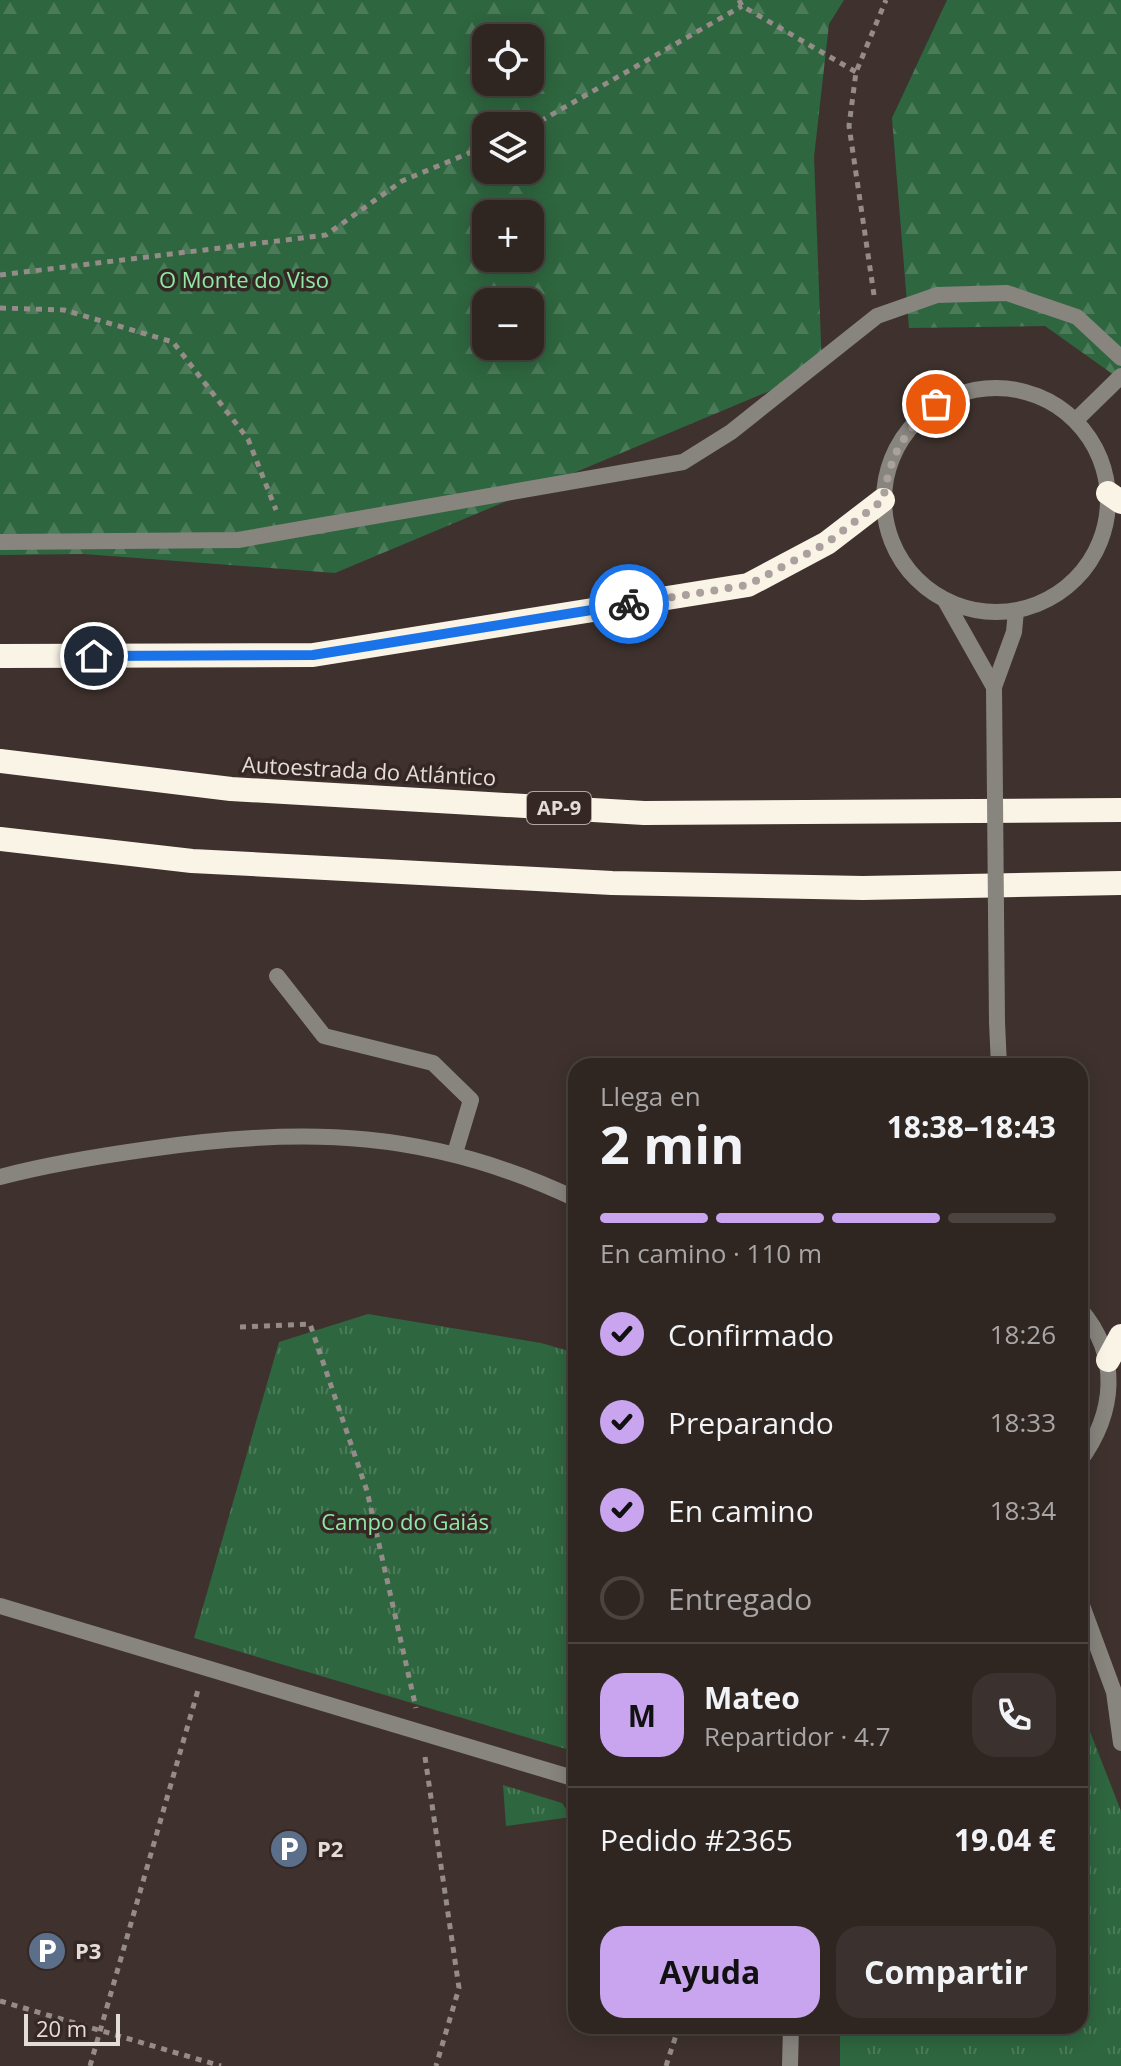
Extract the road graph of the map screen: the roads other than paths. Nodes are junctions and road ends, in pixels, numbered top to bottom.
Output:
1 (1121, 358) edge
2 (1121, 376) edge
3 (1076, 420) junction
4 (1115, 497) edge
5 (883, 500) junction
6 (0, 542) edge
7 (946, 602) junction
8 (1016, 611) junction
9 (0, 656) edge
10 (994, 687) junction
11 (0, 761) edge
12 (1121, 810) edge
13 (0, 839) edge
14 (1121, 883) edge
15 (277, 976) dead end
16 (999, 1058) edge
17 (455, 1153) junction
18 (0, 1177) edge
19 (568, 1196) edge
20 (1088, 1318) edge
21 (1121, 1336) edge
22 (1108, 1360) junction
23 (1088, 1450) edge
24 (0, 1606) edge
25 (1088, 1619) edge
26 (1118, 1692) edge
27 (1121, 1743) edge
28 (568, 1777) edge
29 (791, 2034) edge
30 (790, 2066) edge

1 - 6 street
2 - 3 street
3 - 4 street
3 - 5 street
4 - 8 street
5 - 7 street
5 - 9 highway
7 - 8 street
7 - 10 street
8 - 10 street
10 - 16 street, bridge
11 - 12 highway, Autoestrada do Atlántico / AP-9
13 - 14 highway
15 - 17 street
17 - 18 street
17 - 19 street
20 - 22 street
21 - 22 highway
22 - 23 street
24 - 28 street
25 - 26 street
26 - 27 street
29 - 30 street

